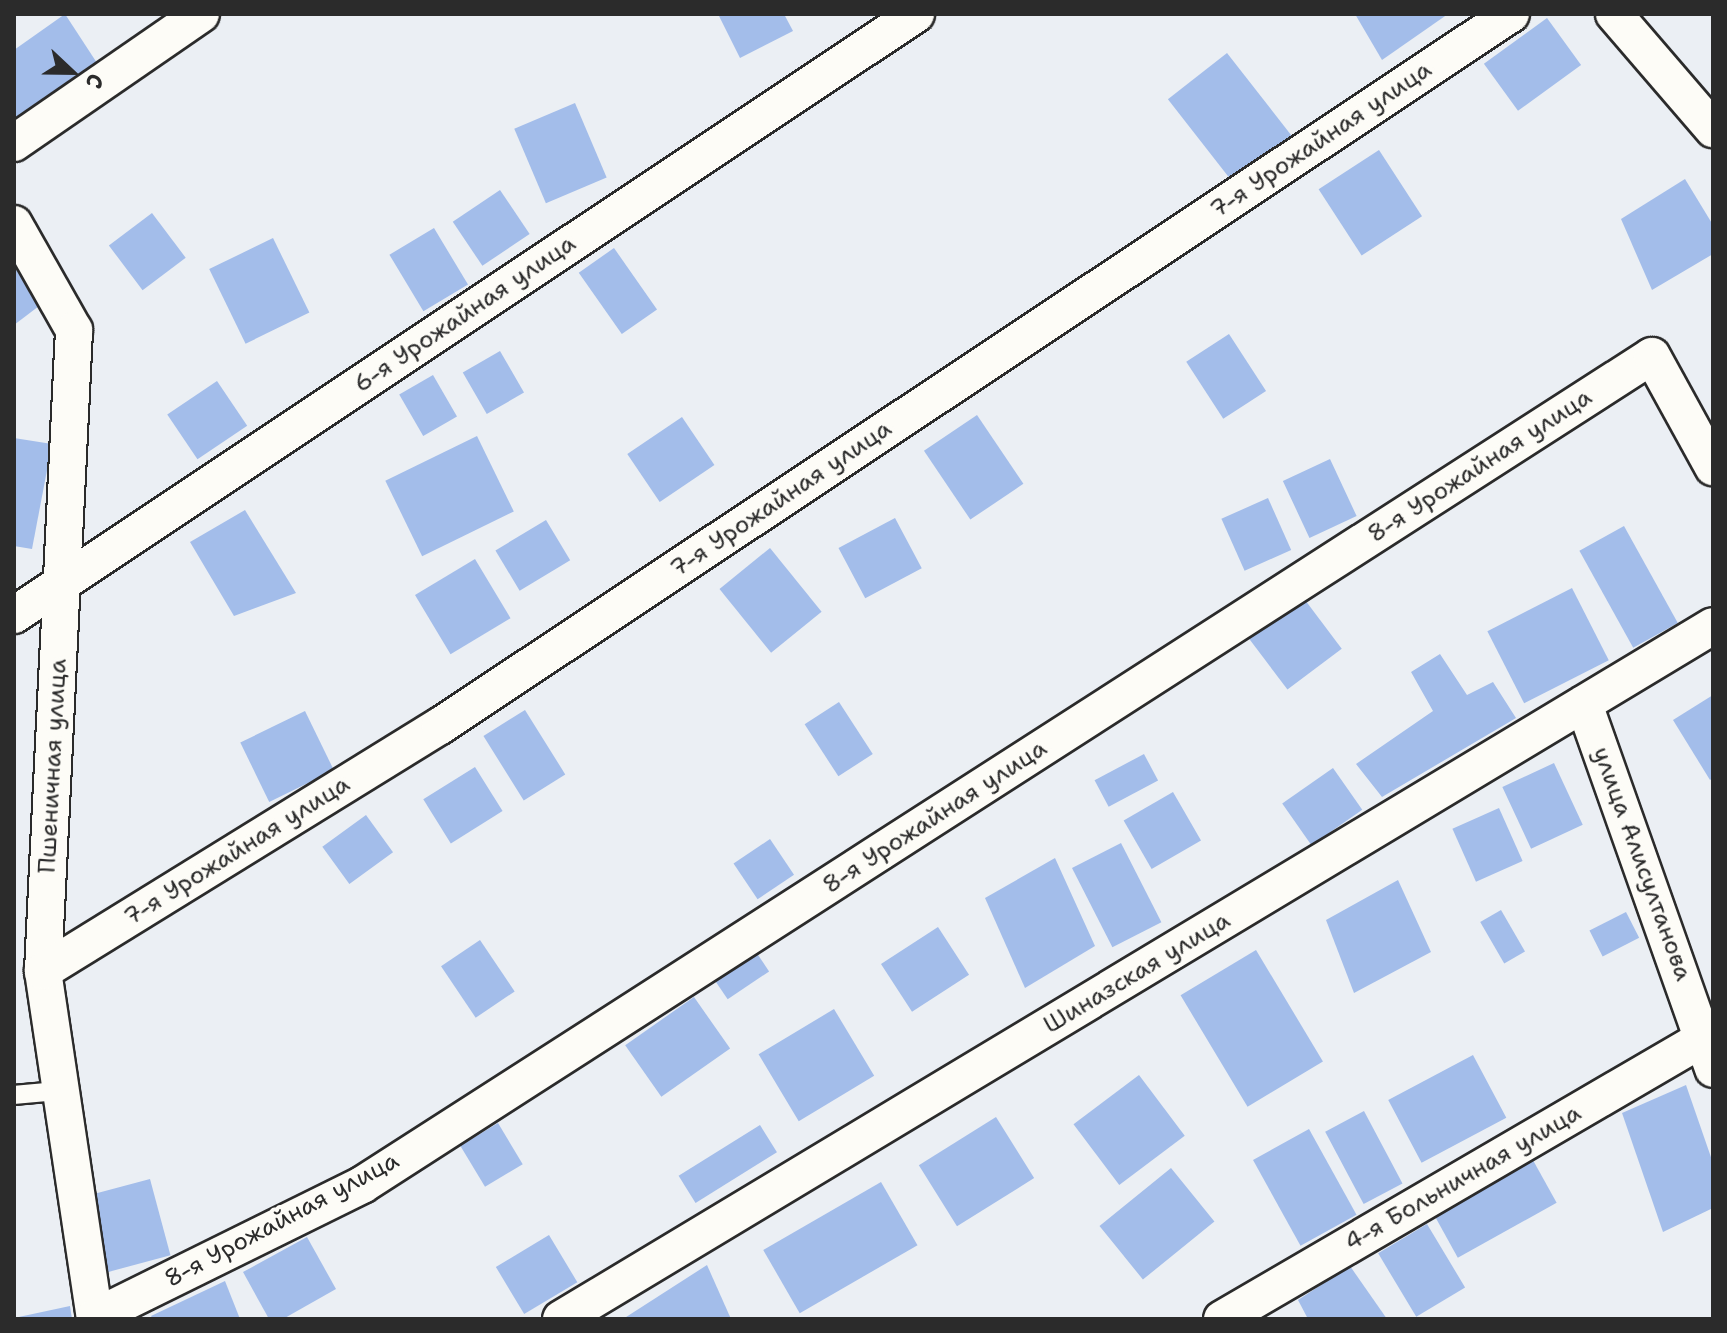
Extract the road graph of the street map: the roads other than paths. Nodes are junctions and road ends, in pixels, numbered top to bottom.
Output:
1 (201, 14) edge
2 (916, 14) edge
3 (1511, 14) edge
4 (1614, 14) edge
5 (1713, 129) edge
6 (14, 143) edge
7 (14, 224) edge
8 (1713, 467) edge
9 (61, 583) junction
10 (14, 615) edge
11 (1713, 626) edge
12 (1584, 704) junction
13 (43, 971) junction
14 (1708, 1054) edge
15 (57, 1091) junction
16 (14, 1095) edge
17 (95, 1318) edge
18 (566, 1318) edge
19 (1222, 1319) edge

1 - 6 street
2 - 9 street, 6-я Урожайная улица
3 - 13 street, 7-я Урожайная улица
4 - 5 street
7 - 9 street, Пшеничная улица
8 - 17 street, 8-я Урожайная улица
9 - 10 street, 6-я Урожайная улица
9 - 13 street, Пшеничная улица
11 - 12 street, Шиназская улица
12 - 14 street, улица Алисултанова
12 - 18 street, Шиназская улица
13 - 15 street, Пшеничная улица
14 - 19 street, 4-я Больничная улица
15 - 16 lane
15 - 17 street, Пшеничная улица

